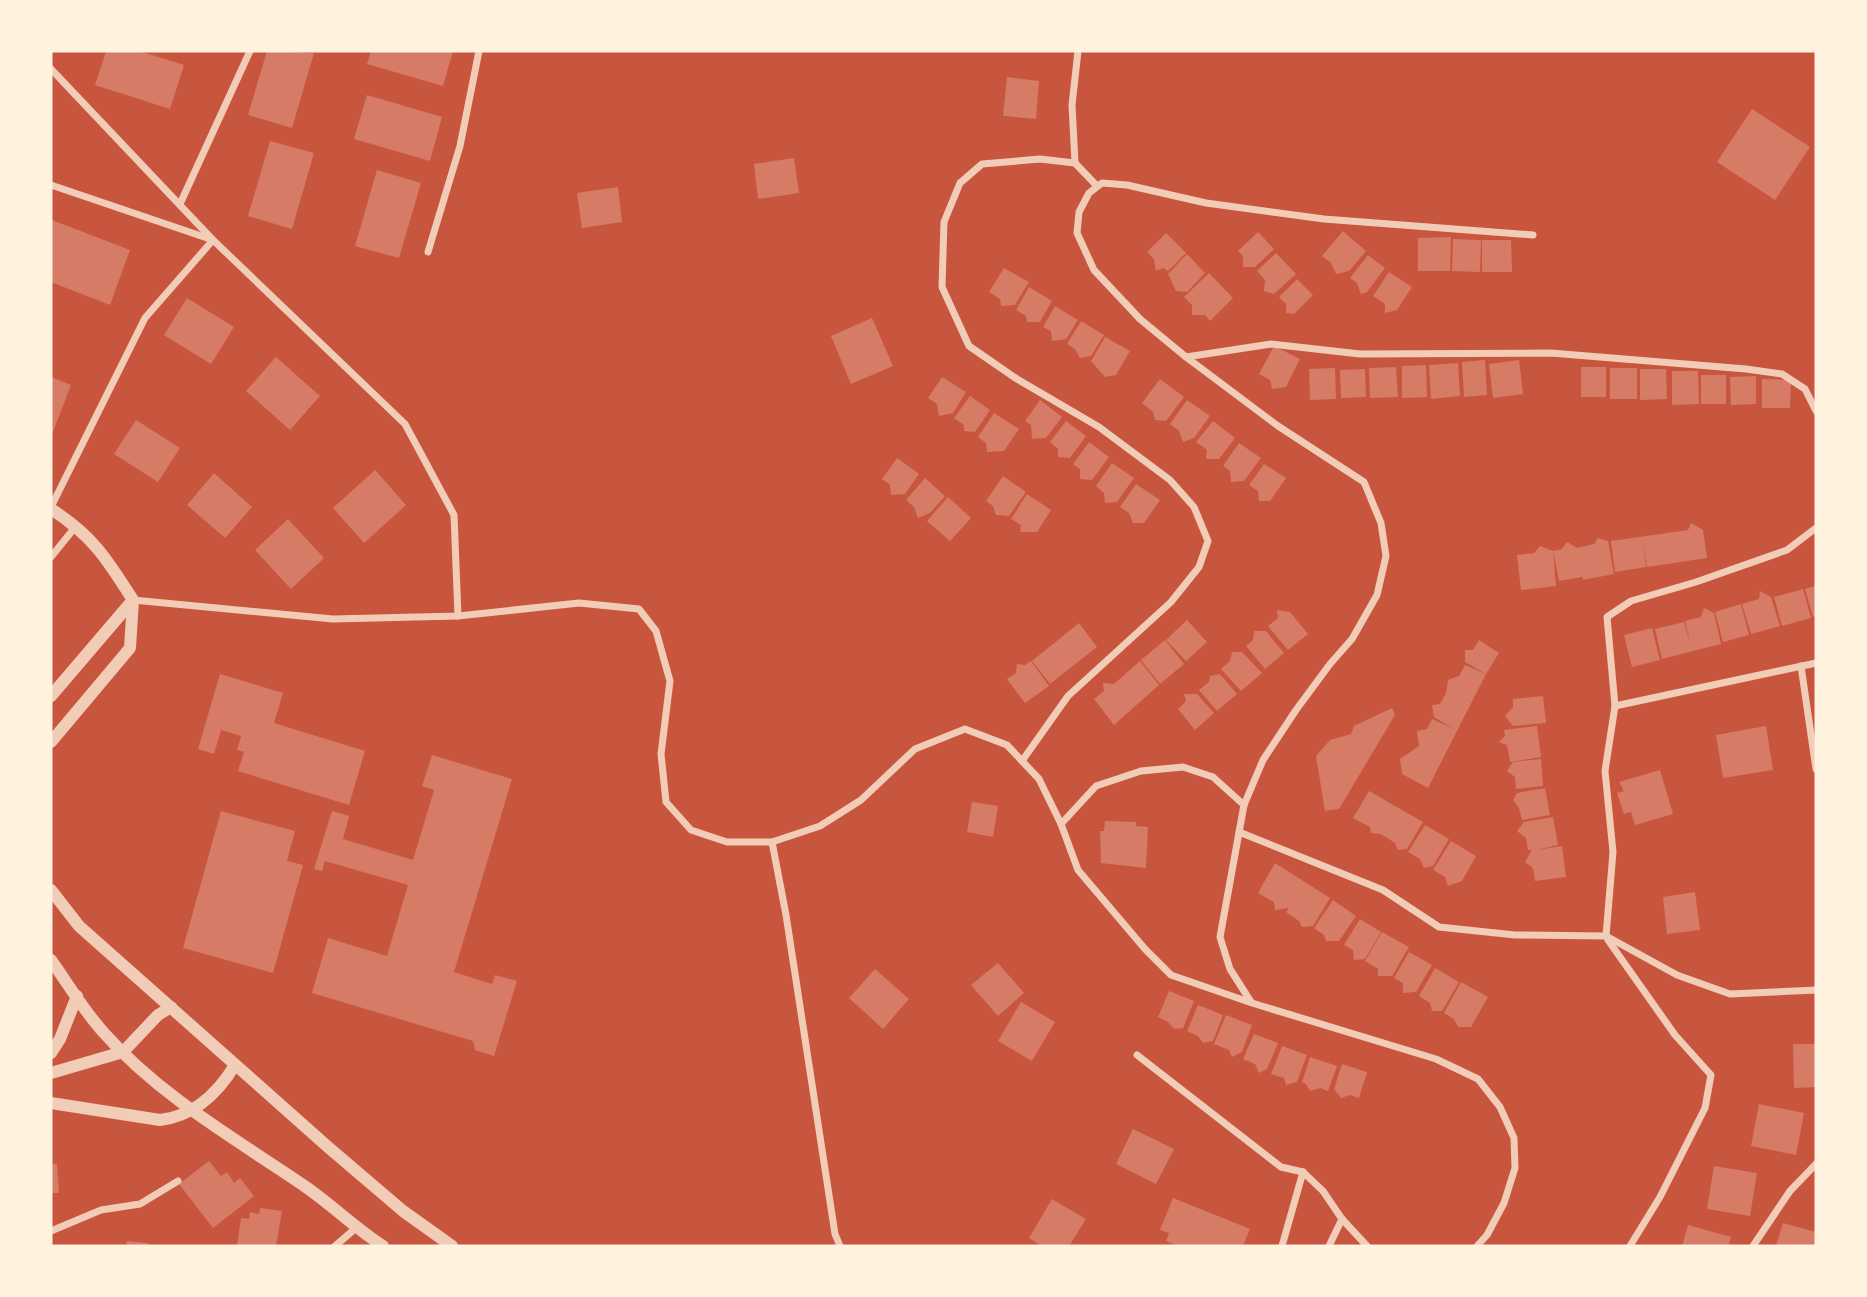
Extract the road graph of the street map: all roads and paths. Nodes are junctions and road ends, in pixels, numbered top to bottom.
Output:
1 (250, 51) edge
2 (479, 51) edge
3 (1079, 51) edge
4 (51, 69) edge
5 (1075, 163) junction
6 (51, 185) edge
7 (1097, 187) junction
8 (180, 204) junction
9 (1533, 235) dead end
10 (214, 240) junction
11 (428, 252) dead end
12 (1186, 358) junction
13 (1816, 411) edge
14 (51, 508) edge
15 (76, 525) junction
16 (1816, 528) edge
17 (51, 558) edge
18 (133, 600) junction
19 (458, 616) junction
20 (1816, 663) edge
21 (1801, 666) junction
22 (51, 696) edge
23 (1615, 706) junction
24 (51, 742) edge
25 (1022, 761) junction
26 (1816, 769) edge
27 (1244, 805) junction
28 (1061, 824) junction
29 (1239, 832) junction
30 (772, 842) junction
31 (51, 890) edge
32 (1606, 936) junction
33 (51, 960) edge
34 (1816, 990) edge
35 (77, 996) junction
36 (1252, 1003) junction
37 (171, 1007) junction
38 (123, 1052) junction
39 (51, 1053) edge
40 (1137, 1055) dead end
41 (236, 1065) junction
42 (51, 1073) edge
43 (51, 1104) edge
44 (190, 1109) junction
45 (1816, 1164) edge
46 (1303, 1172) junction
47 (178, 1181) dead end
48 (1342, 1219) junction
49 (356, 1228) junction
50 (51, 1231) edge
51 (335, 1246) edge
52 (383, 1246) edge
53 (452, 1246) edge
54 (840, 1246) edge
55 (1282, 1246) edge
56 (1329, 1246) edge
57 (1367, 1246) edge
58 (1477, 1246) edge
59 (1630, 1246) edge
60 (1753, 1246) edge

1 - 8 street
2 - 11 street
3 - 5 street
4 - 8 street
5 - 7 street
5 - 25 street
6 - 10 street
7 - 9 street
7 - 12 street
8 - 10 street
10 - 14 street
10 - 19 street
12 - 13 street
12 - 27 street
14 - 15 street
15 - 17 street
15 - 18 street
16 - 23 street
18 - 19 street
18 - 22 street
18 - 24 street
19 - 30 street
20 - 21 street
21 - 23 street
21 - 26 street
23 - 32 street
25 - 28 street
25 - 30 street
27 - 28 street
27 - 29 street
28 - 36 street
29 - 32 street
29 - 36 street
30 - 54 street
31 - 37 street
32 - 34 street
32 - 59 street
33 - 35 street
35 - 38 street
35 - 39 street
36 - 58 street
37 - 38 street
37 - 41 street
38 - 42 street
38 - 44 street
40 - 46 street
41 - 44 street
41 - 53 street
43 - 44 street
44 - 49 street
45 - 60 street
46 - 48 street
46 - 55 street
47 - 50 street
48 - 56 street
48 - 57 street
49 - 51 street
49 - 52 street

